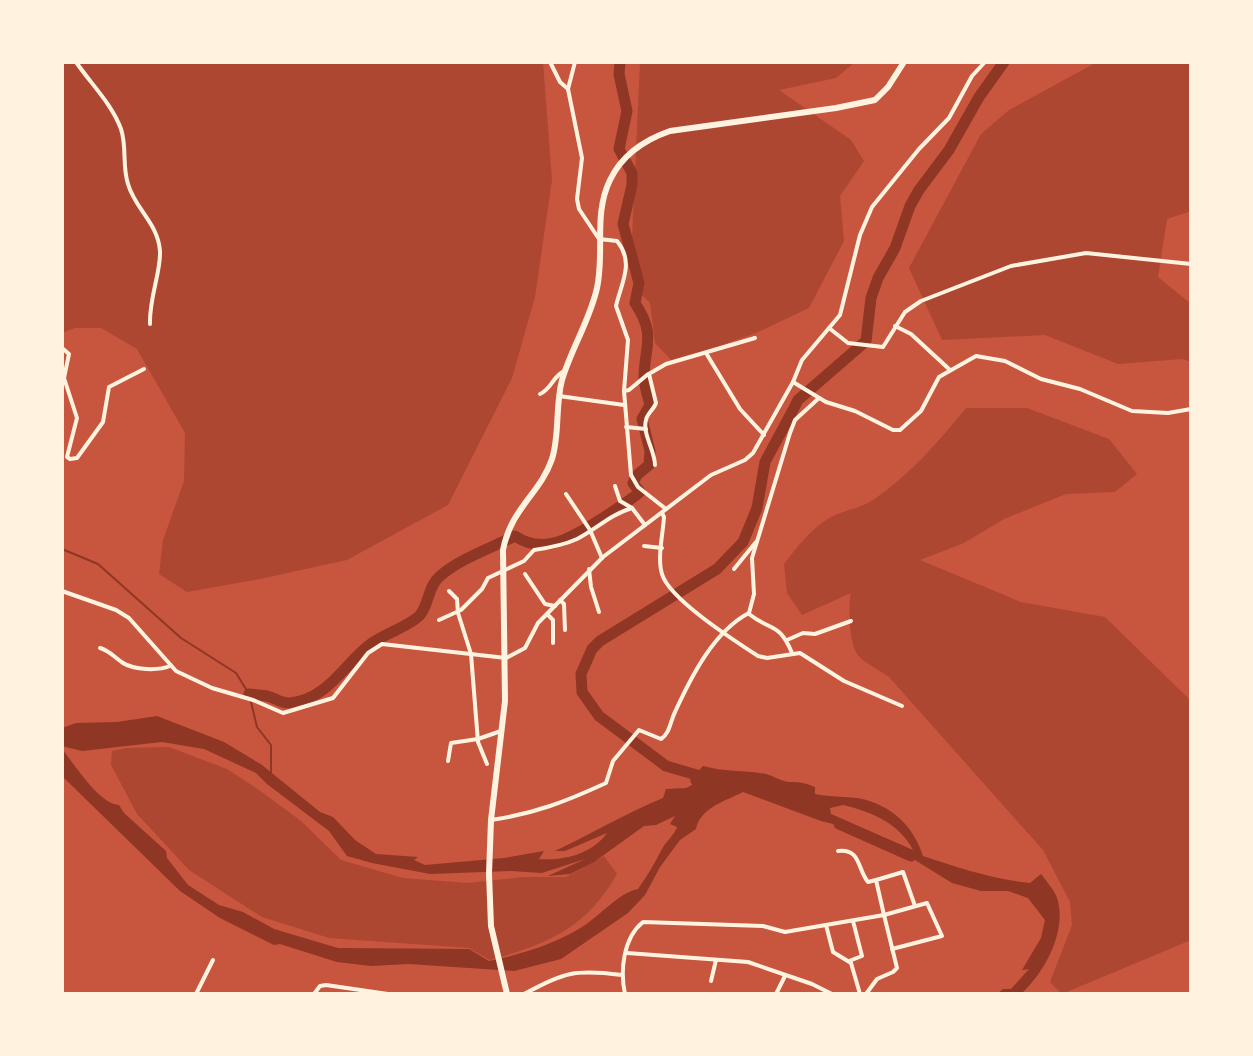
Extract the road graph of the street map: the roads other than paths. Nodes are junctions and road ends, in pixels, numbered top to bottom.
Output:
1 (76, 62) edge
2 (550, 62) edge
3 (575, 62) edge
4 (904, 62) edge
5 (985, 62) edge
6 (568, 89) junction
7 (599, 239) junction
8 (1191, 264) edge
9 (150, 324) dead end
10 (895, 326) junction
11 (829, 328) junction
12 (755, 338) dead end
13 (62, 348) edge
14 (706, 353) junction
15 (144, 369) dead end
16 (949, 369) junction
17 (565, 371) junction
18 (649, 374) junction
19 (793, 382) junction
20 (624, 391) junction
21 (540, 394) dead end
22 (559, 396) junction
23 (819, 398) junction
24 (624, 405) junction
25 (1191, 409) edge
26 (626, 427) junction
27 (646, 429) junction
28 (764, 435) junction
29 (655, 465) dead end
30 (615, 486) dead end
31 (566, 494) dead end
32 (632, 508) junction
33 (664, 511) junction
34 (645, 525) junction
35 (590, 530) junction
36 (758, 540) junction
37 (644, 546) dead end
38 (662, 548) junction
39 (602, 558) junction
40 (503, 569) junction
41 (589, 569) junction
42 (734, 569) dead end
43 (525, 574) dead end
44 (62, 591) edge
45 (449, 591) dead end
46 (560, 600) junction
47 (555, 606) junction
48 (599, 612) dead end
49 (458, 613) junction
50 (749, 613) junction
51 (547, 614) junction
52 (439, 620) dead end
53 (851, 621) dead end
54 (565, 630) dead end
55 (723, 632) junction
56 (787, 640) junction
57 (553, 643) dead end
58 (100, 648) dead end
59 (792, 653) junction
60 (471, 654) junction
61 (506, 658) junction
62 (170, 666) junction
63 (902, 706) dead end
64 (503, 730) junction
65 (478, 739) junction
66 (448, 761) dead end
67 (487, 764) dead end
68 (491, 820) junction
69 (838, 851) dead end
70 (876, 880) junction
71 (915, 906) junction
72 (884, 915) junction
73 (853, 921) junction
74 (826, 925) junction
75 (892, 949) junction
76 (627, 953) junction
77 (213, 960) dead end
78 (716, 960) junction
79 (847, 961) junction
80 (622, 975) junction
81 (785, 976) junction
82 (711, 981) dead end
83 (506, 991) edge
84 (196, 994) edge
85 (314, 994) edge
86 (388, 994) edge
87 (445, 994) edge
88 (456, 994) edge
89 (524, 994) edge
90 (625, 994) edge
91 (776, 994) edge
92 (832, 994) edge
93 (860, 994) edge
94 (866, 994) edge

1 - 9 street
2 - 6 street
3 - 6 street
4 - 7 main road
5 - 11 street
6 - 7 street
7 - 17 main road
7 - 20 street
8 - 10 street
10 - 11 street
10 - 16 street
11 - 19 street
12 - 14 street
13 - 15 street
14 - 18 street
14 - 28 street
16 - 23 street
16 - 25 street
17 - 21 street
17 - 22 main road
18 - 20 street
18 - 27 street
19 - 23 street
19 - 28 street
20 - 24 street
22 - 24 street
22 - 40 main road
23 - 36 street
24 - 26 street
26 - 27 street
26 - 33 street
27 - 29 street
28 - 33 street
30 - 32 street
31 - 35 street
32 - 34 street
32 - 35 street
33 - 34 street
33 - 38 street
34 - 39 street
35 - 39 street
35 - 40 street
36 - 42 street
36 - 50 street
37 - 38 street
38 - 55 street
39 - 41 street
40 - 49 street
40 - 61 main road
41 - 46 street
41 - 48 street
43 - 47 street
44 - 62 street
45 - 49 street
46 - 47 street
46 - 54 street
47 - 51 street
49 - 52 street
49 - 60 street
50 - 55 street
50 - 56 street
51 - 57 street
51 - 61 street
53 - 56 street
55 - 59 street
55 - 68 street
56 - 59 street
58 - 62 street
59 - 63 street
60 - 61 street
60 - 62 street
60 - 65 street
61 - 64 main road
64 - 65 street
64 - 68 main road
65 - 66 street
65 - 67 street
68 - 83 main road
69 - 70 street
70 - 71 street
70 - 72 street
71 - 72 street
71 - 75 street
72 - 73 street
72 - 75 street
73 - 74 street
73 - 79 street
74 - 76 street
74 - 79 street
75 - 94 street
76 - 78 street
76 - 80 street
77 - 84 street
78 - 81 street
78 - 82 street
79 - 93 street
80 - 89 street
80 - 90 street
81 - 91 street
81 - 92 street
85 - 86 street
87 - 88 street

